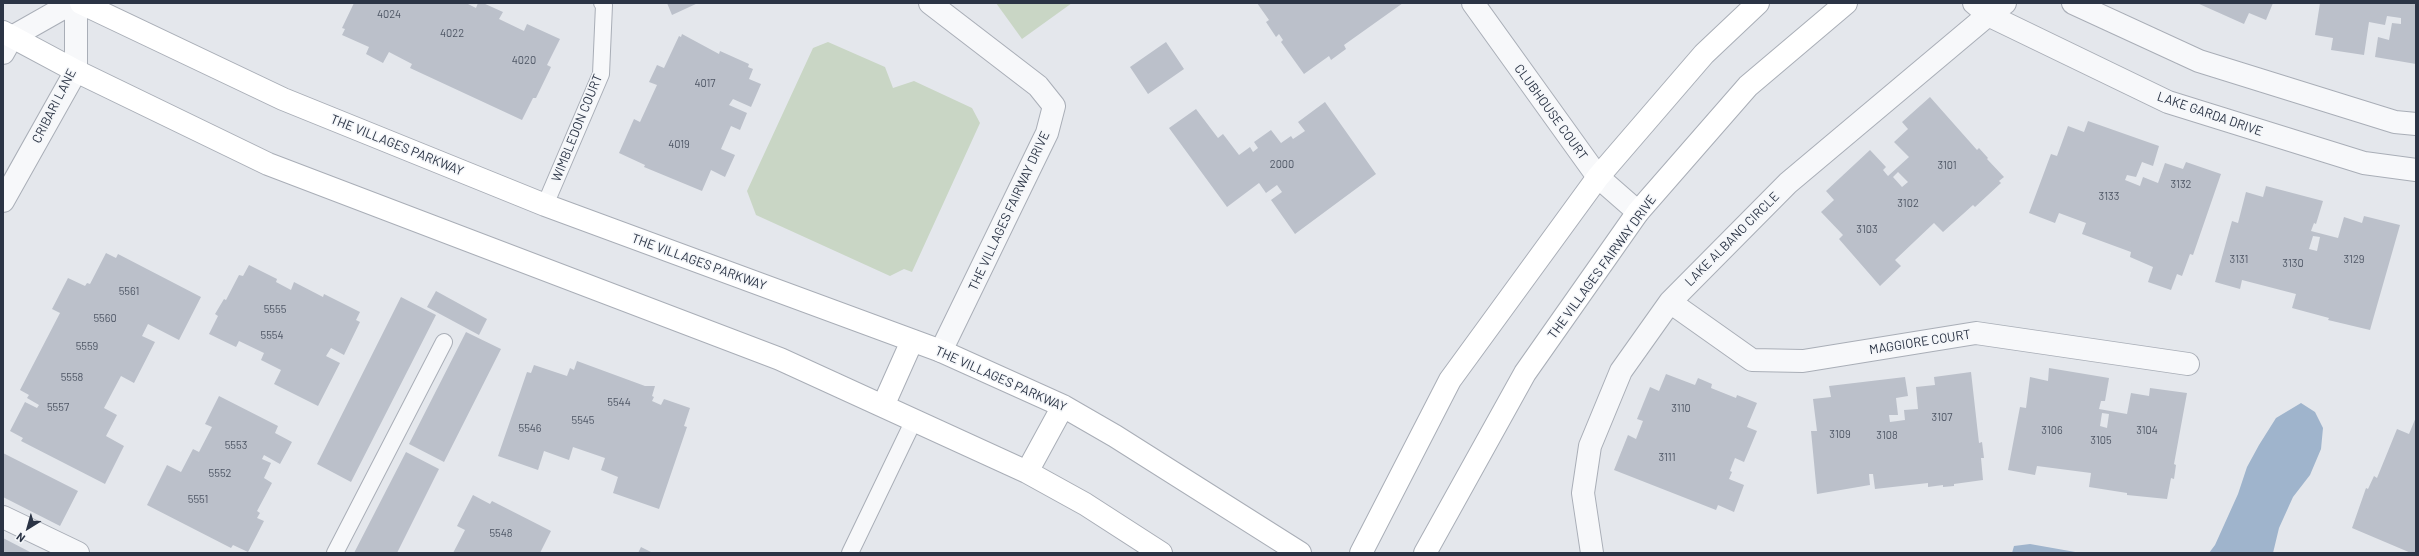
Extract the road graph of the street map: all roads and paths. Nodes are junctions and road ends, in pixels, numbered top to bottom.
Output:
1 (72, 3) edge
2 (76, 3) edge
3 (80, 3) edge
4 (602, 3) edge
5 (930, 3) edge
6 (1473, 3) edge
7 (1758, 3) edge
8 (1846, 3) edge
9 (2074, 3) edge
10 (1989, 7) edge
11 (6, 41) edge
12 (76, 71) junction
13 (2416, 124) edge
14 (2416, 170) edge
15 (1598, 177) junction
16 (3, 201) edge
17 (545, 205) junction
18 (1638, 212) junction
19 (1670, 302) junction
20 (912, 340) junction
21 (444, 342) dead end
22 (941, 351) junction
23 (2188, 364) dead end
24 (882, 406) junction
25 (1063, 406) junction
26 (914, 420) junction
27 (1027, 472) junction
28 (3, 517) edge
29 (78, 553) edge
30 (335, 553) edge
31 (850, 553) edge
32 (1160, 553) edge
33 (1300, 553) edge
34 (1361, 553) edge
35 (1425, 553) edge
36 (1592, 553) edge

1 - 11 street
2 - 12 street, CRIBARI LANE
3 - 17 street, THE VILLAGES PARKWAY
4 - 17 lane, WIMBLEDON COURT
5 - 22 street, THE VILLAGES FAIRWAY DRIVE
6 - 15 street, CLUBHOUSE COURT
7 - 15 street
8 - 18 street, THE VILLAGES FAIRWAY DRIVE
9 - 13 street
10 - 14 street, LAKE GARDA DRIVE
10 - 19 street, LAKE ALBANO CIRCLE
11 - 12 street
12 - 16 street, CRIBARI LANE
12 - 24 street
15 - 18 street, CLUBHOUSE COURT
15 - 34 street
17 - 20 street, THE VILLAGES PARKWAY
18 - 35 street, THE VILLAGES FAIRWAY DRIVE
19 - 23 street, MAGGIORE COURT
19 - 36 street, LAKE ALBANO CIRCLE
20 - 22 street, THE VILLAGES PARKWAY
20 - 24 street
21 - 30 lane
22 - 25 street, THE VILLAGES PARKWAY
24 - 26 street
25 - 27 street
25 - 33 street, THE VILLAGES PARKWAY
26 - 27 street
26 - 31 lane
27 - 32 street
28 - 29 street

